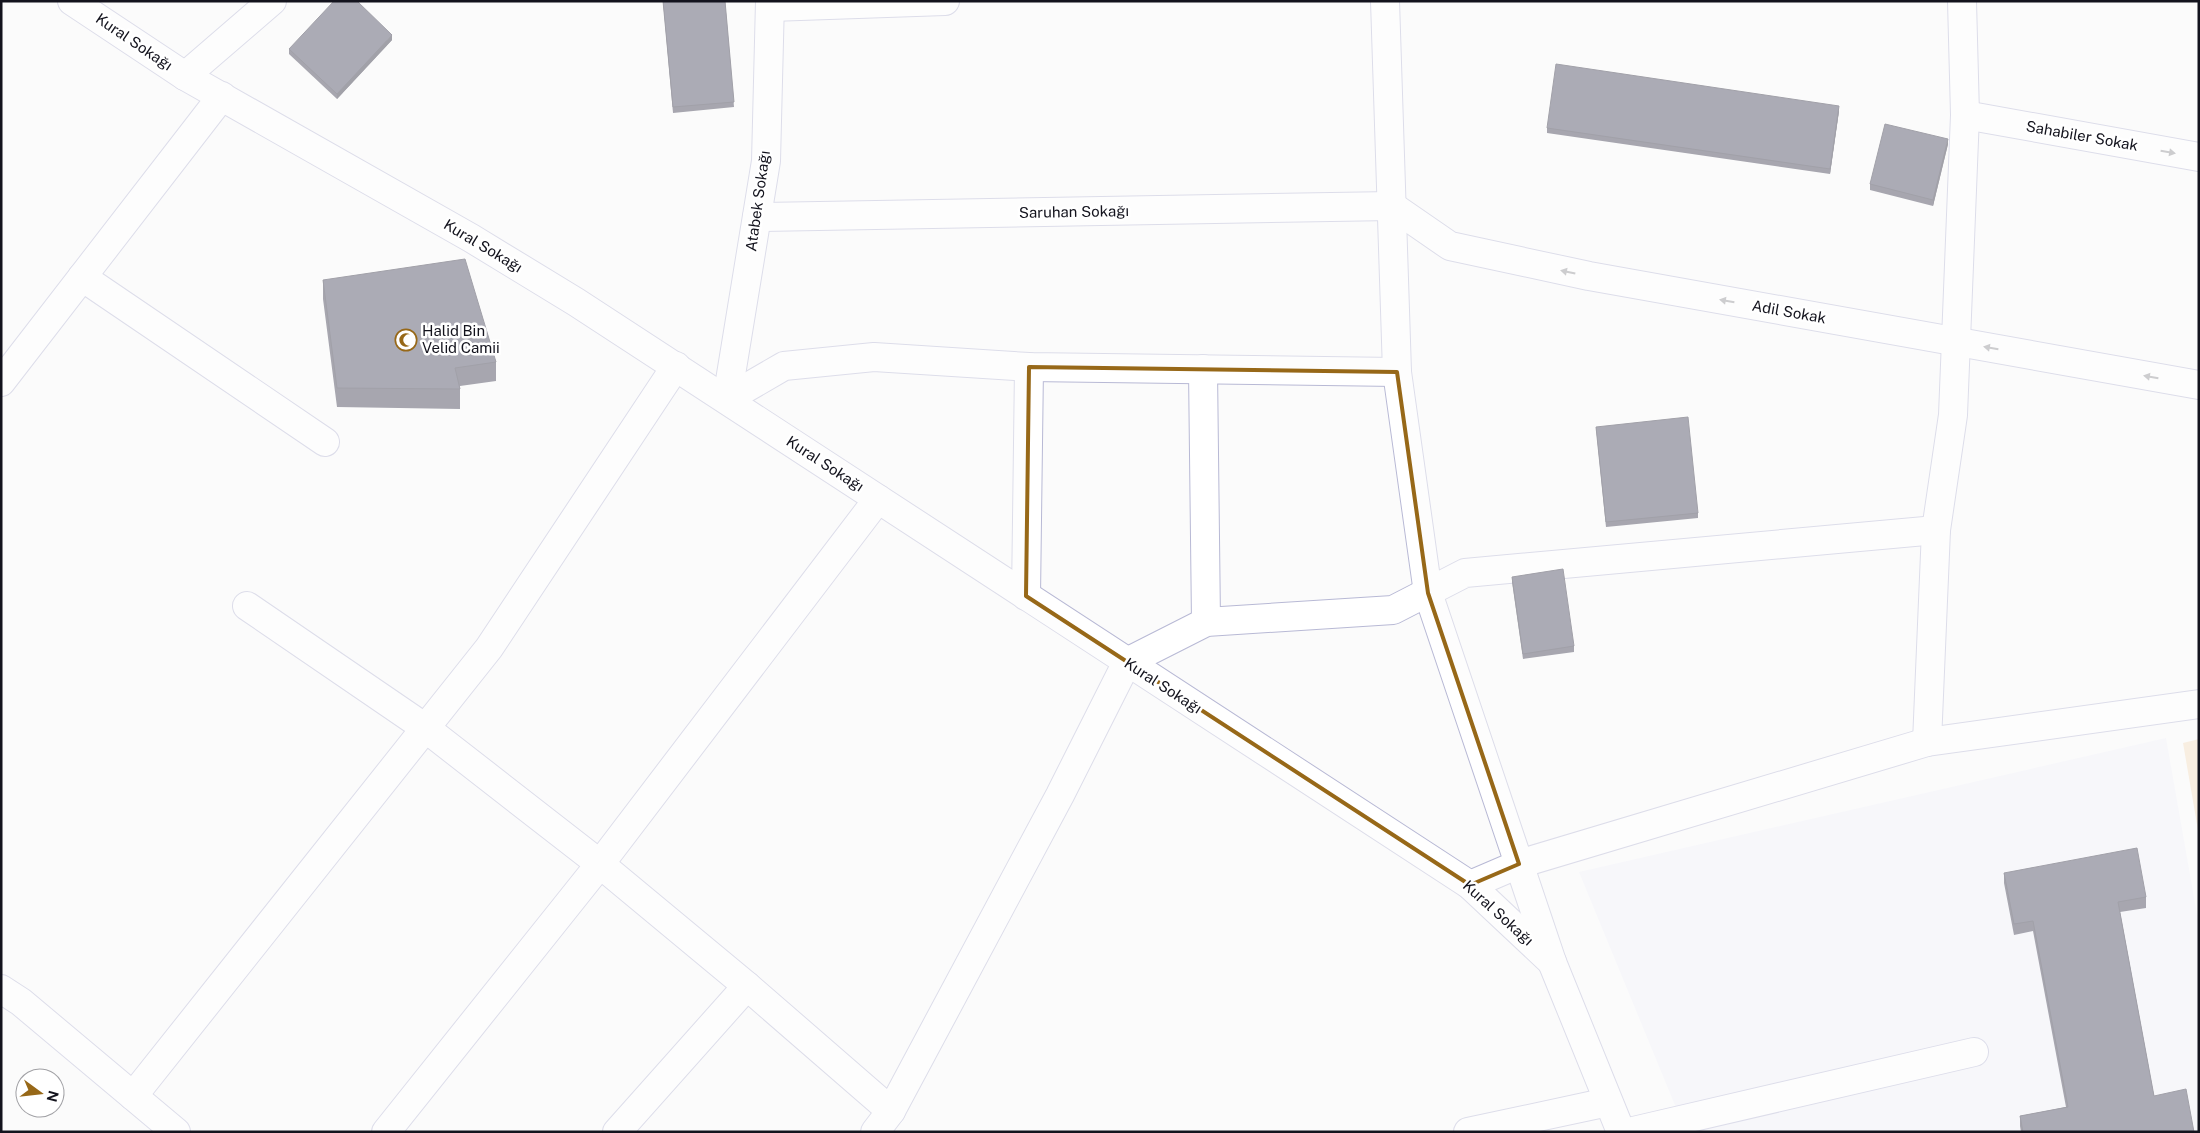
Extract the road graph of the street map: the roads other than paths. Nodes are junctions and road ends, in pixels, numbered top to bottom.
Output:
1 (72, 1) edge
2 (272, 1) edge
3 (945, 1) edge
4 (1385, 1) edge
5 (1962, 1) edge
6 (771, 4) edge
7 (185, 76) junction
8 (222, 96) junction
9 (1965, 115) junction
10 (2199, 157) edge
11 (1392, 206) junction
12 (757, 217) junction
13 (82, 277) junction
14 (1956, 342) junction
15 (676, 366) junction
16 (1029, 367) junction
17 (1203, 369) junction
18 (1397, 372) junction
19 (1, 382) edge
20 (2199, 385) edge
21 (727, 399) junction
22 (325, 442) dead end
23 (878, 499) junction
24 (1936, 530) junction
25 (1428, 592) junction
26 (1026, 596) junction
27 (246, 606) dead end
28 (1206, 622) junction
29 (1128, 662) junction
30 (2199, 704) edge
31 (424, 727) junction
32 (1927, 742) junction
33 (600, 864) junction
34 (1519, 864) junction
35 (1470, 885) junction
36 (1552, 962) junction
37 (748, 986) junction
38 (1, 989) edge
39 (1974, 1052) dead end
40 (133, 1096) junction
41 (1608, 1102) junction
42 (883, 1122) edge
43 (176, 1132) edge
44 (386, 1132) edge
45 (617, 1132) edge
46 (1468, 1132) edge
47 (1621, 1132) edge
48 (1629, 1132) edge

1 - 7 street, Kural Sokağı
2 - 7 street
3 - 6 street
4 - 11 street
5 - 9 street
6 - 12 street, Atabek Sokağı
7 - 8 street, Kural Sokağı
8 - 13 street
8 - 15 street, Kural Sokağı
9 -> 10 street, Sahabiler Sokak
9 - 14 street
11 - 12 street, Saruhan Sokağı
14 -> 11 street, Adil Sokak
11 - 18 street
12 - 21 street, Atabek Sokağı
13 - 19 street
13 - 22 street
20 -> 14 street, Adil Sokak
14 - 24 street
15 - 21 street, Kural Sokağı
15 - 31 street
16 - 17 street
16 - 21 street
16 - 26 street
17 - 18 street
17 - 28 street
18 - 25 street
21 - 23 street, Kural Sokağı
23 - 26 street, Kural Sokağı
23 - 33 street
24 - 25 street
24 - 32 street
25 - 28 street
25 - 34 street
26 - 29 street, Kural Sokağı
27 - 31 street
28 - 29 street
29 - 35 street, Kural Sokağı
29 - 42 street
30 - 32 street
31 - 33 street
31 - 40 street
32 - 34 street
33 - 37 street
33 - 44 street
34 - 35 street
34 - 36 street
35 - 36 street, Kural Sokağı
36 - 41 street
37 - 42 street
37 - 45 street
38 - 40 street
39 - 48 street
40 - 43 street
41 - 46 street
41 - 47 street

